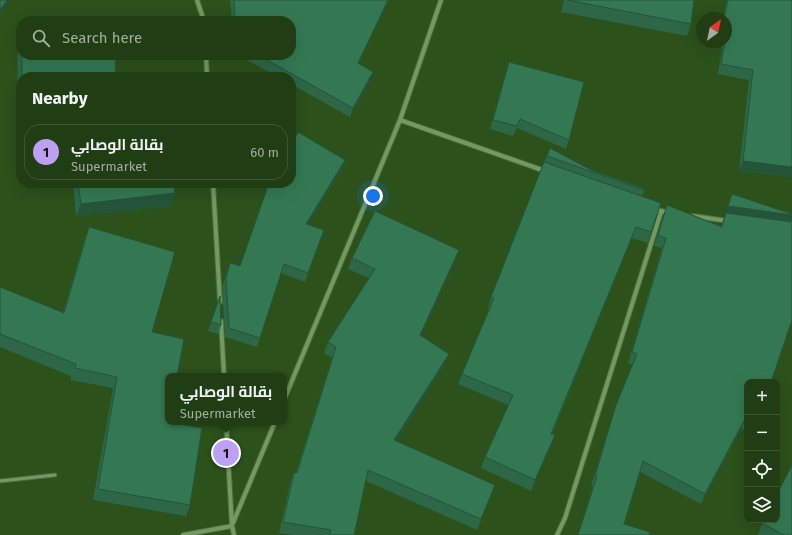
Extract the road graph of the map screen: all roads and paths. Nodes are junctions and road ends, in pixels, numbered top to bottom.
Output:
1 (197, 0) edge
2 (441, 0) edge
3 (202, 16) edge
4 (206, 60) edge
5 (207, 72) edge
6 (400, 120) junction
7 (550, 173) edge
8 (213, 188) edge
9 (646, 207) edge
10 (661, 212) junction
11 (677, 214) edge
12 (684, 215) edge
13 (730, 222) edge
14 (220, 306) edge
15 (220, 314) edge
16 (224, 373) edge
17 (287, 393) edge
18 (226, 425) edge
19 (274, 425) edge
20 (56, 475) dead end
21 (0, 481) edge
22 (232, 526) junction
23 (183, 535) edge
24 (234, 535) edge
25 (557, 535) edge

1 - 3 street
2 - 6 street
4 - 5 street
6 - 7 street
6 - 17 street
8 - 14 street
9 - 10 street
10 - 11 street
10 - 25 street
12 - 13 street
15 - 16 street
18 - 22 street
19 - 22 street
20 - 21 lane
22 - 23 street
22 - 24 street

